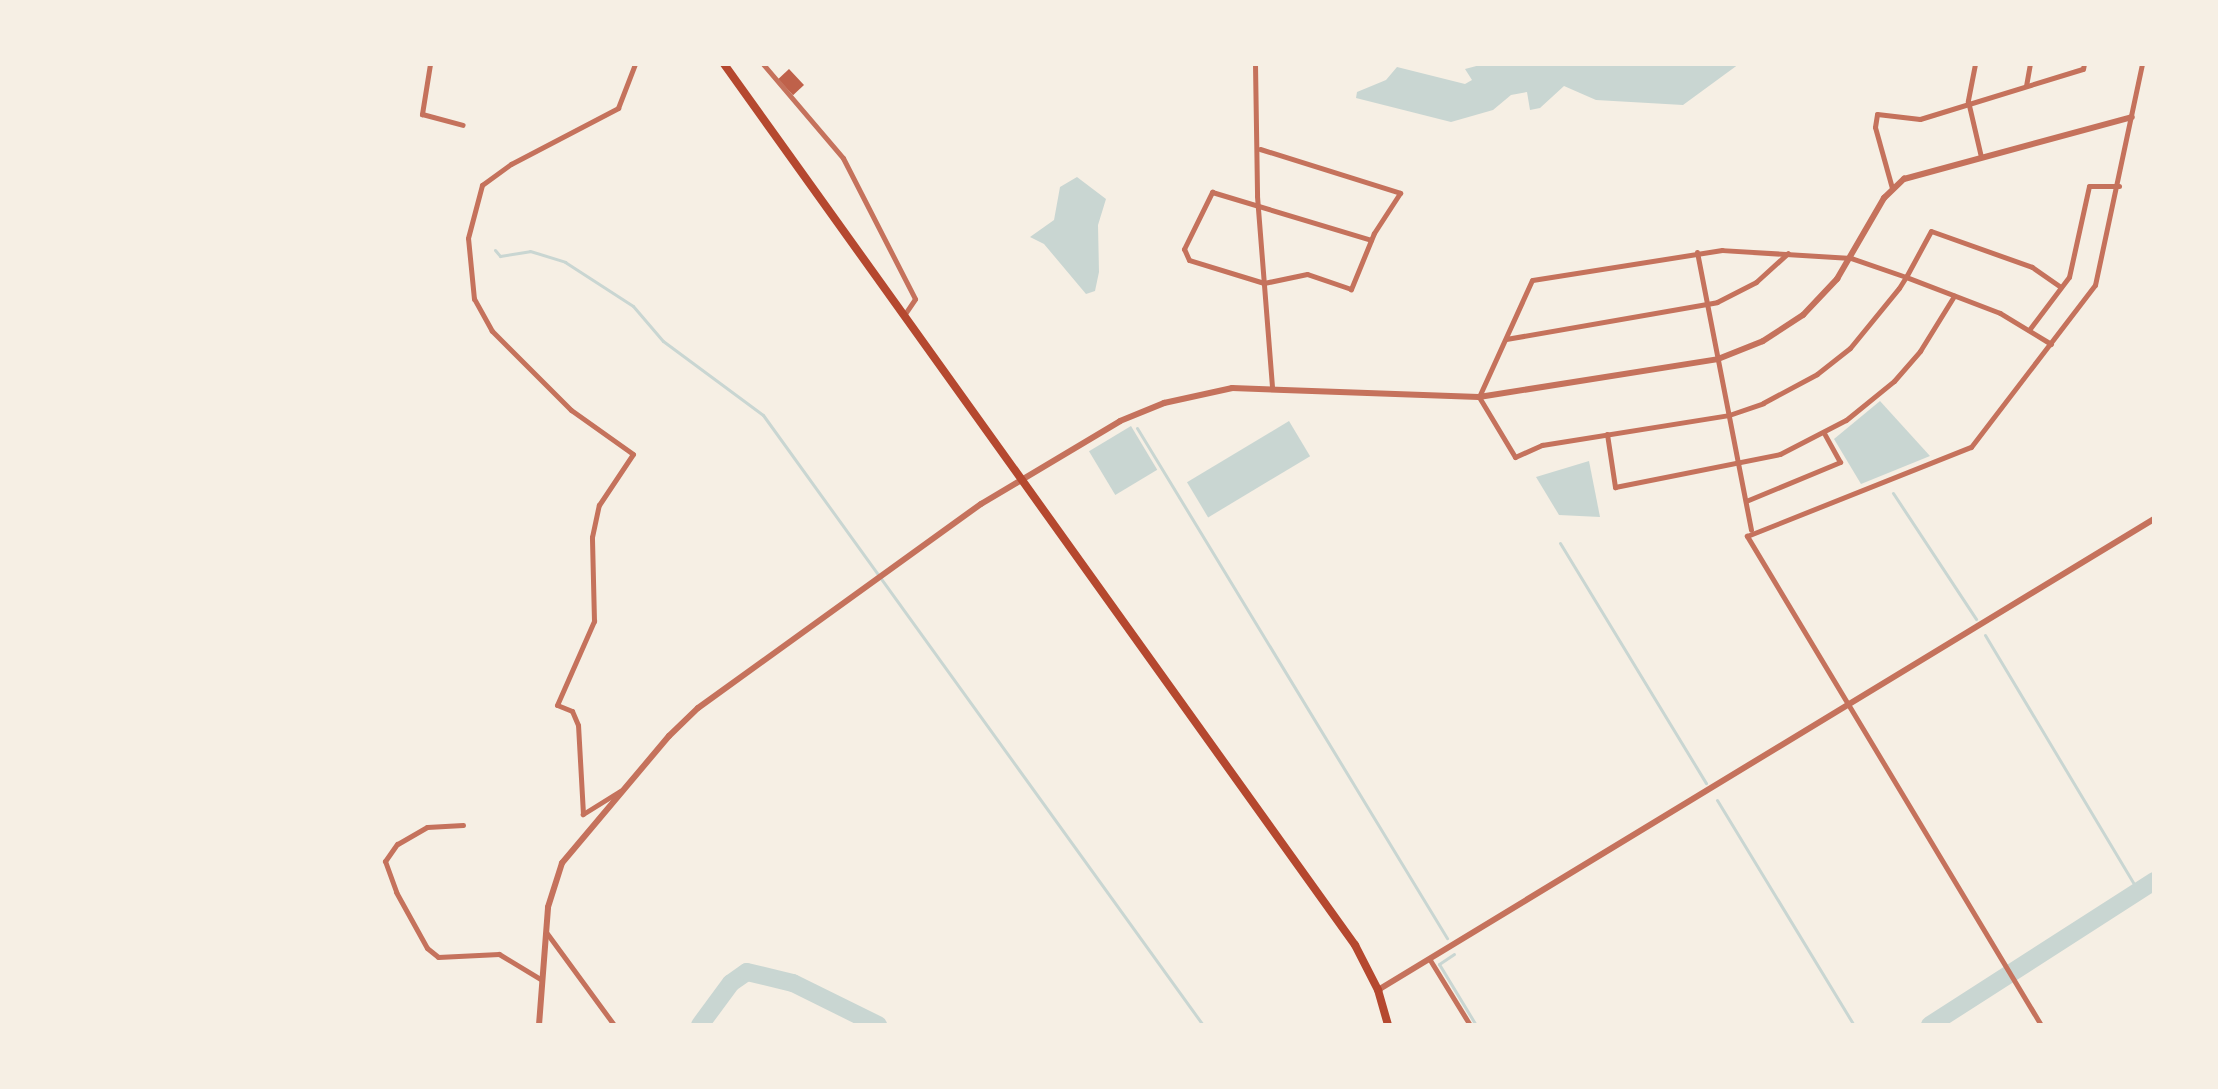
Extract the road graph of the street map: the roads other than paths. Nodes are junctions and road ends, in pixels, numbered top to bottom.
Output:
1 (430, 64) edge
2 (635, 64) edge
3 (724, 64) edge
4 (763, 64) edge
5 (1255, 64) edge
6 (1975, 64) edge
7 (2030, 64) edge
8 (2084, 64) edge
9 (2142, 64) edge
10 (2026, 86) junction
11 (1968, 101) junction
12 (2132, 117) junction
13 (463, 125) dead end
14 (1260, 149) junction
15 (1981, 157) junction
16 (2119, 186) junction
17 (1892, 188) junction
18 (1258, 204) junction
19 (1371, 240) junction
20 (1697, 252) junction
21 (1789, 252) junction
22 (1851, 258) junction
23 (1906, 277) junction
24 (1264, 283) junction
25 (2061, 287) junction
26 (1954, 296) junction
27 (1707, 305) junction
28 (905, 314) junction
29 (2029, 330) junction
30 (1505, 339) junction
31 (2051, 344) junction
32 (1718, 359) junction
33 (1272, 386) junction
34 (1479, 397) junction
35 (1729, 415) junction
36 (1824, 433) junction
37 (1607, 434) junction
38 (1738, 465) junction
39 (1026, 480) junction
40 (1746, 501) junction
41 (2154, 519) edge
42 (1751, 531) junction
43 (1848, 706) junction
44 (621, 791) junction
45 (463, 825) dead end
46 (545, 930) junction
47 (1430, 960) junction
48 (542, 980) junction
49 (1378, 990) junction
50 (539, 1025) edge
51 (614, 1025) edge
52 (1388, 1025) edge
53 (1470, 1025) edge
54 (2041, 1025) edge

1 - 13 street
2 - 44 street
3 - 28 highway
4 - 28 street
5 - 14 street
6 - 11 street
7 - 10 street
8 - 10 street
9 - 12 street
10 - 11 street
11 - 15 street
11 - 17 street
12 - 15 street
12 - 16 street
14 - 18 street
14 - 19 street
15 - 17 street
16 - 25 street
16 - 31 street
17 - 22 street
18 - 19 street
18 - 24 street
18 - 24 street
19 - 24 street
20 - 21 street
20 - 27 street
20 - 30 street
21 - 22 street
21 - 27 street
22 - 23 street
22 - 32 street
23 - 25 street
23 - 26 street
23 - 35 street
24 - 33 street
25 - 29 street
26 - 29 street
26 - 36 street
27 - 30 street
27 - 32 street
28 - 39 highway
29 - 31 street
30 - 34 street
31 - 42 street
32 - 34 street
32 - 35 street
33 - 34 street
33 - 39 street
34 - 37 street
35 - 37 street
35 - 38 street
36 - 38 street
36 - 40 street
37 - 38 street
38 - 40 street
39 - 44 street
39 - 49 highway
40 - 42 street
41 - 43 street
42 - 43 street
43 - 47 street
43 - 54 street
44 - 46 street
45 - 48 street
46 - 48 street
46 - 51 street
47 - 49 street
47 - 53 street
48 - 50 street
49 - 52 highway

